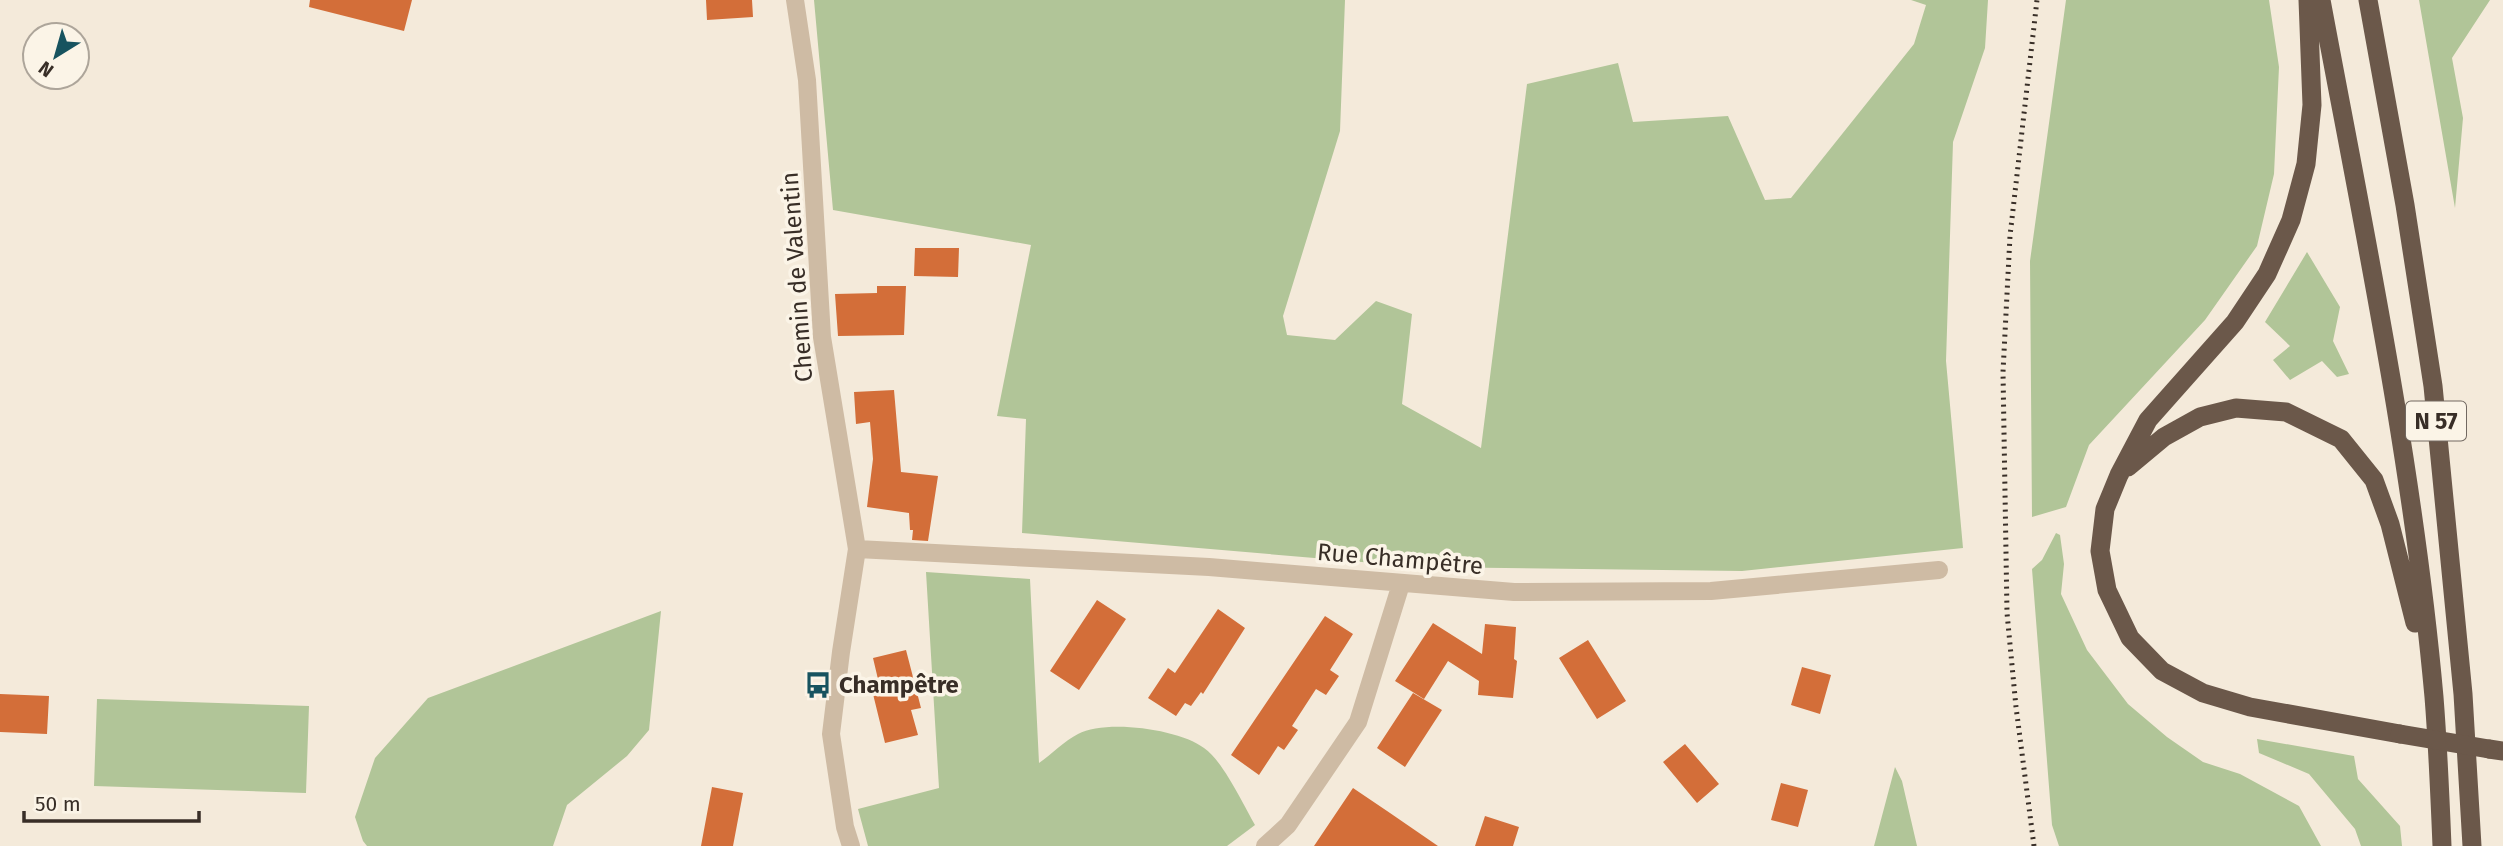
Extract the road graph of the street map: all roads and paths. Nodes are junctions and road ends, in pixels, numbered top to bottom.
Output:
1 (795, 0) edge
2 (2308, 0) edge
3 (2321, 0) edge
4 (2368, 0) edge
5 (2119, 475) junction
6 (857, 549) junction
7 (1939, 570) dead end
8 (1401, 584) junction
9 (2434, 698) junction
10 (2496, 750) edge
11 (850, 846) edge
12 (1265, 846) edge
13 (2442, 846) edge
14 (2472, 846) edge

1 - 6 street, Chemin de Valentin
2 - 5 highway
3 - 9 highway, N 57
4 - 14 highway, N 57
5 - 9 highway
5 - 10 highway, bridge
6 - 8 street, Rue Champêtre
6 - 11 street, Chemin de Valentin
7 - 8 street, Rue Champêtre
8 - 12 street
9 - 13 highway, N 57

